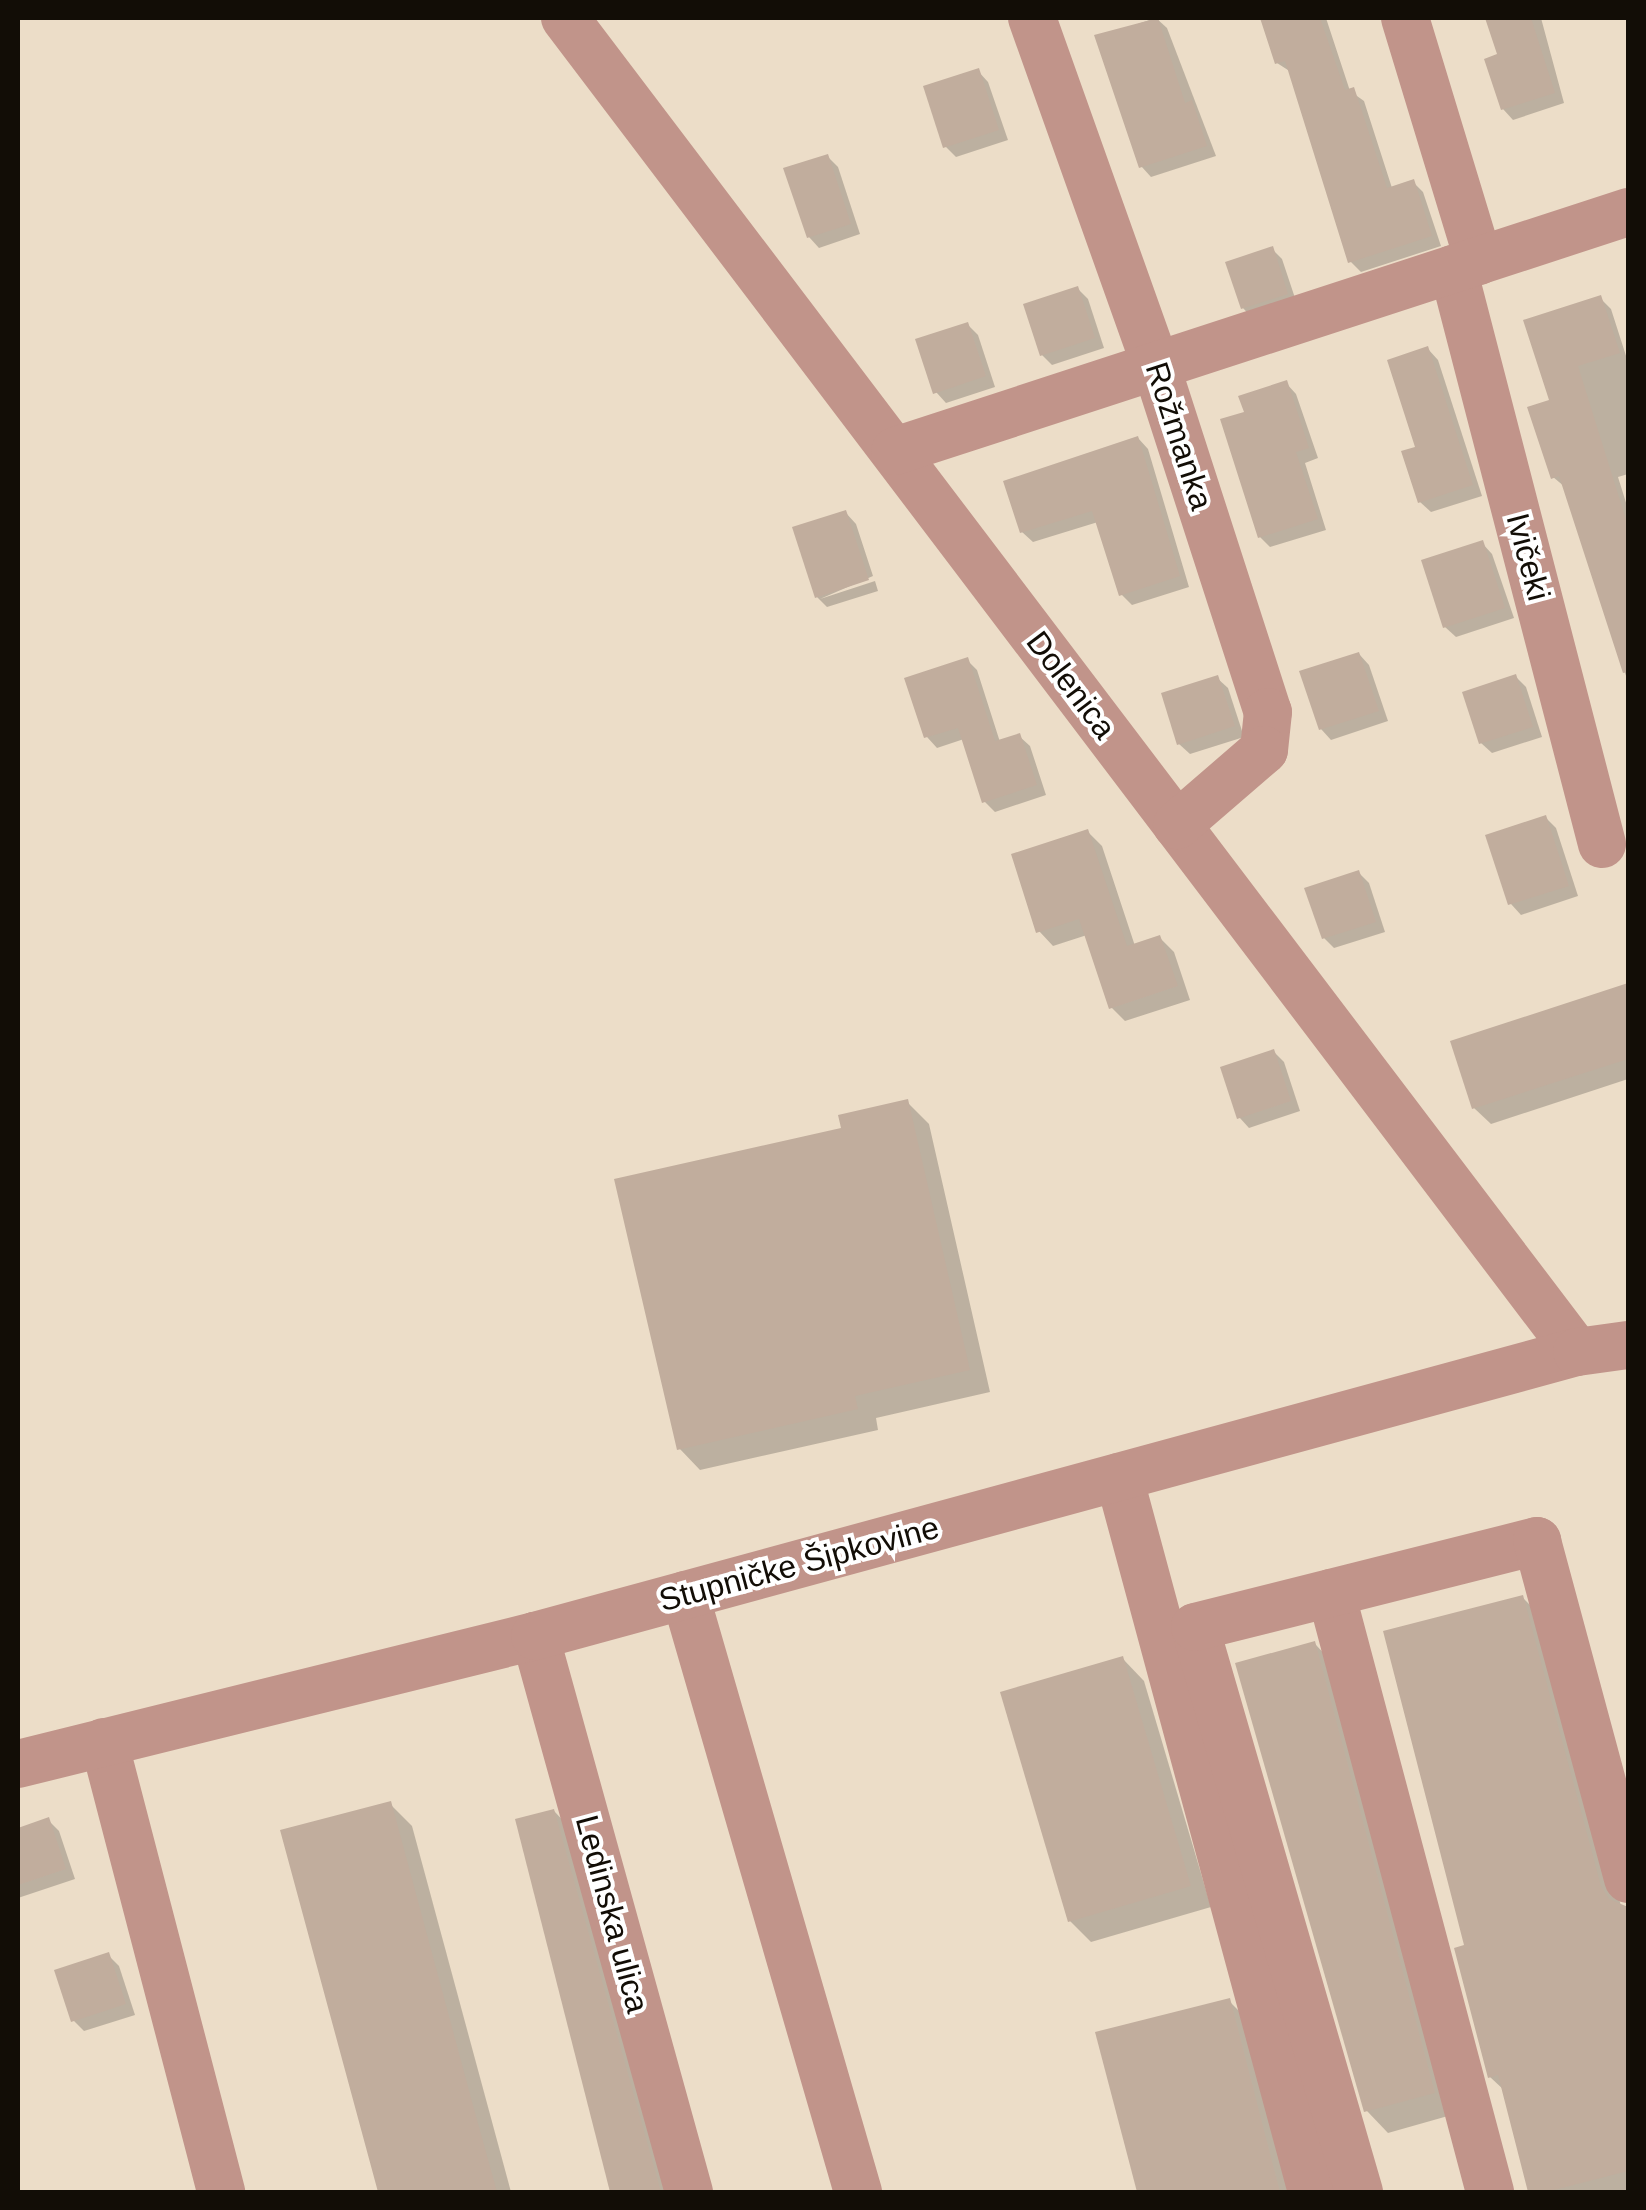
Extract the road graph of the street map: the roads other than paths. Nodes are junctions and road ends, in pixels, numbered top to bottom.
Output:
1 (565, 18) edge
2 (1032, 18) edge
3 (1404, 18) edge
4 (1628, 212) edge
5 (1466, 265) junction
6 (1156, 366) junction
7 (895, 452) junction
8 (1178, 825) junction
9 (1602, 844) dead end
10 (1628, 1344) edge
11 (1577, 1352) junction
12 (1119, 1477) junction
13 (1331, 1593) junction
14 (686, 1595) junction
15 (535, 1636) junction
16 (104, 1742) junction
17 (18, 1764) edge
18 (1628, 1880) edge
19 (221, 2192) edge
20 (689, 2192) edge
21 (858, 2192) edge
22 (1312, 2192) edge
23 (1359, 2192) edge
24 (1490, 2192) edge

1 - 7 street, Dolenica
2 - 6 street, Rožmanka
3 - 5 street, Ivičeki
4 - 5 street
5 - 6 street
5 - 9 street, Ivičeki
6 - 7 street
6 - 8 street, Rožmanka
7 - 8 street, Dolenica
8 - 11 street, Dolenica
10 - 11 street, Stupničke Šipkovine
11 - 12 street, Stupničke Šipkovine
12 - 14 street, Stupničke Šipkovine
12 - 22 street
13 - 18 street
13 - 23 street
13 - 24 street
14 - 15 street, Stupničke Šipkovine
14 - 21 street
15 - 16 street, Stupničke Šipkovine
15 - 20 street, Ledinska ulica
16 - 17 street, Stupničke Šipkovine
16 - 19 street

